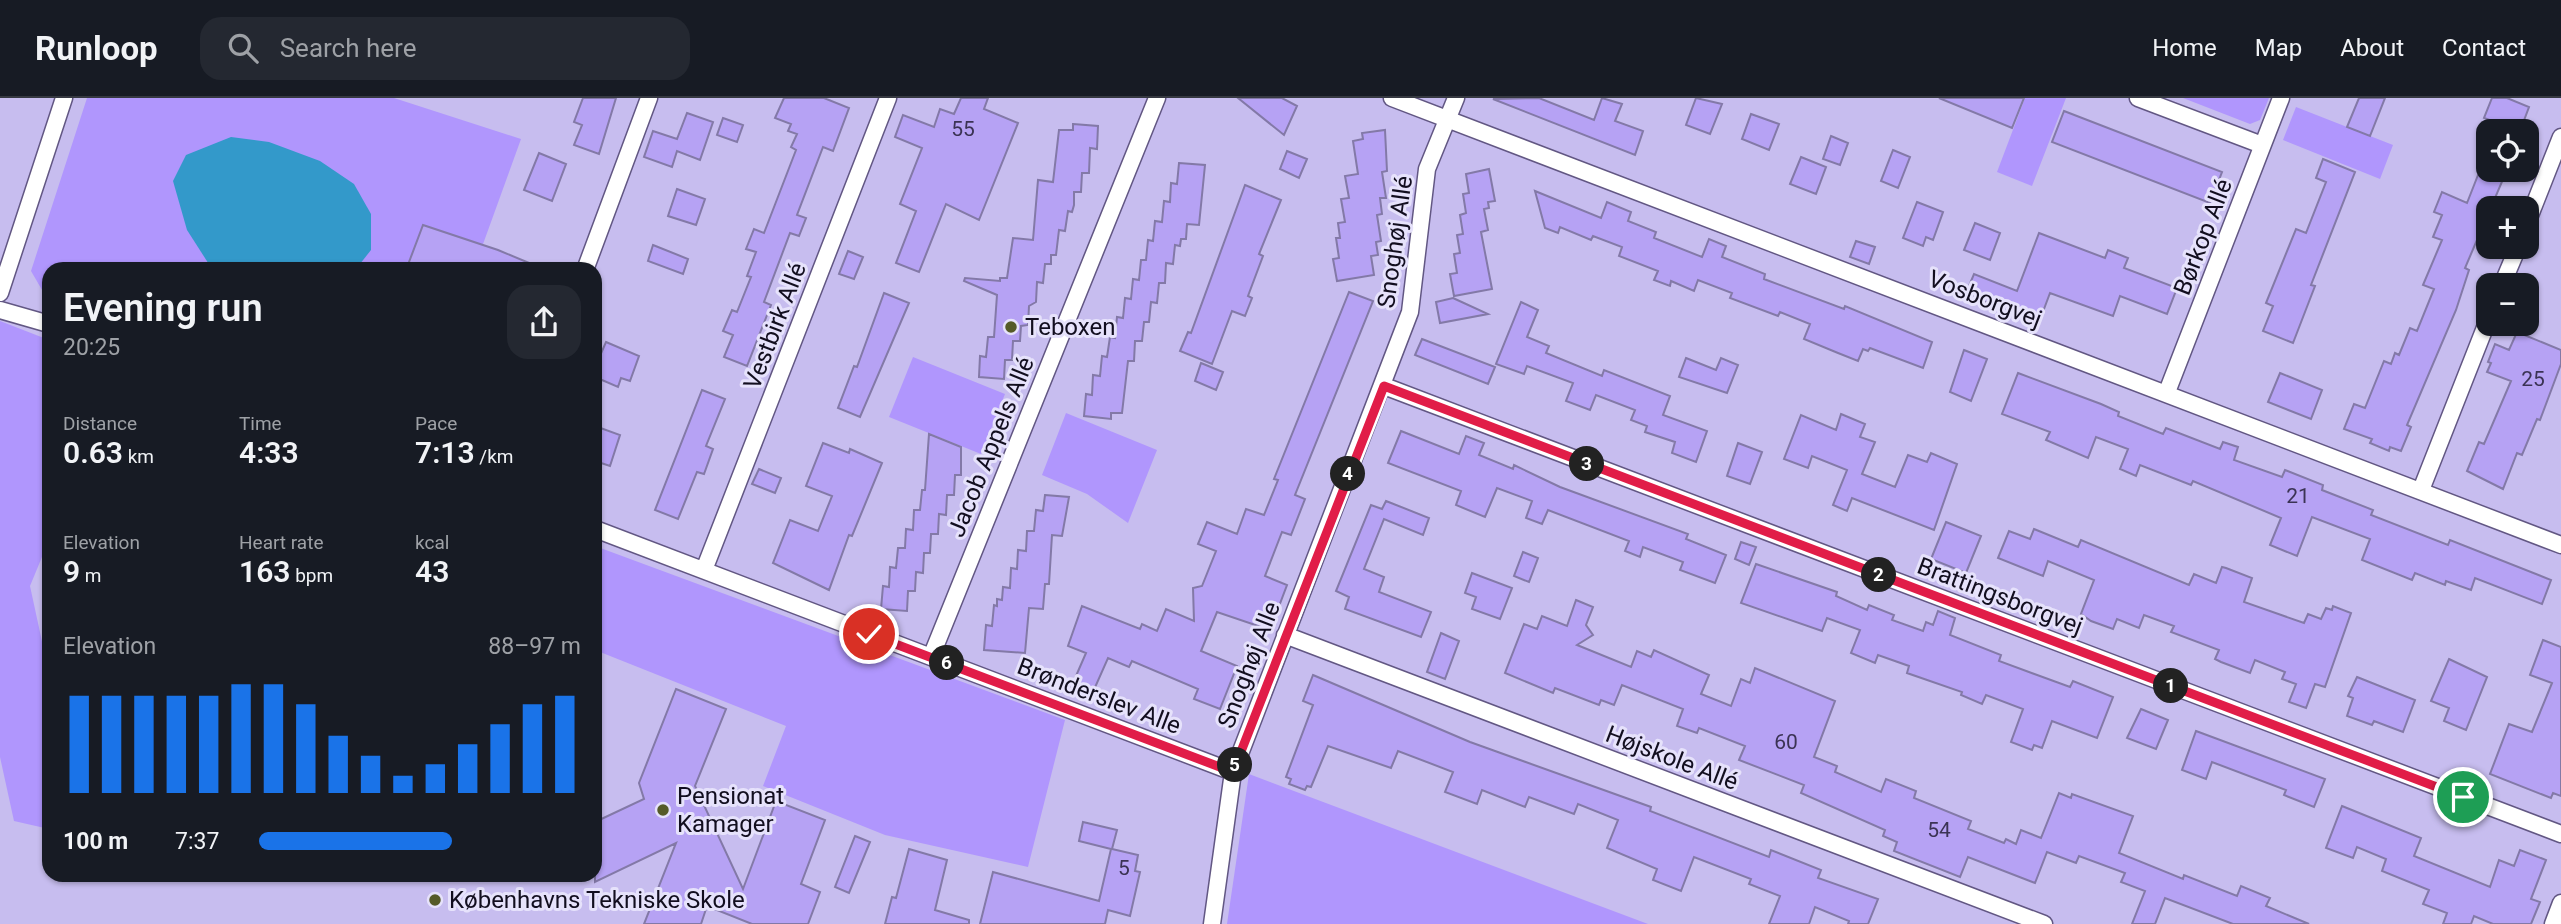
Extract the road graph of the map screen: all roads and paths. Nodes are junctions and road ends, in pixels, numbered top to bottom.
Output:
1 (64, 98) edge
2 (649, 98) edge
3 (888, 98) edge
4 (1157, 98) edge
5 (1392, 98) edge
6 (1456, 98) edge
7 (2138, 98) edge
8 (2281, 98) edge
9 (1447, 120) junction
10 (2561, 137) edge
11 (2262, 145) junction
12 (2538, 196) edge
13 (588, 262) edge
14 (0, 293) edge
15 (0, 310) edge
16 (42, 322) edge
17 (2482, 336) edge
18 (1384, 386) junction
19 (2167, 392) junction
20 (2421, 491) junction
21 (1334, 509) joint
22 (602, 532) edge
23 (2561, 545) edge
24 (705, 570) junction
25 (1285, 635) junction
26 (931, 657) junction
27 (1233, 772) junction
28 (2561, 834) edge
29 (2561, 903) edge
30 (1212, 924) edge
31 (2044, 924) edge
32 (2553, 924) edge

1 - 14 street
2 - 13 street
3 - 24 street, Vestbirk Allé
4 - 26 street, Jacob Appels Allé
5 - 9 street, Vosborgvej
6 - 9 street, Snoghøj Allé
7 - 11 street
8 - 11 street, Børkop Allé
9 - 18 street, Snoghøj Allé
9 - 19 street, Vosborgvej
10 - 12 street
11 - 19 street, Børkop Allé
15 - 16 street
17 - 20 street
18 - 21 street, Snoghøj Allé
18 - 28 street, Brattingsborgvej
19 - 20 street, Vosborgvej
20 - 23 street, Vosborgvej
21 - 25 street, Snoghøj Alle
22 - 24 street, Brønderslev Alle
24 - 26 street, Brønderslev Alle
25 - 27 street, Snoghøj Alle
25 - 31 street, Højskole Allé
26 - 27 street, Brønderslev Alle
27 - 30 street, Snoghøj Alle
29 - 32 street

